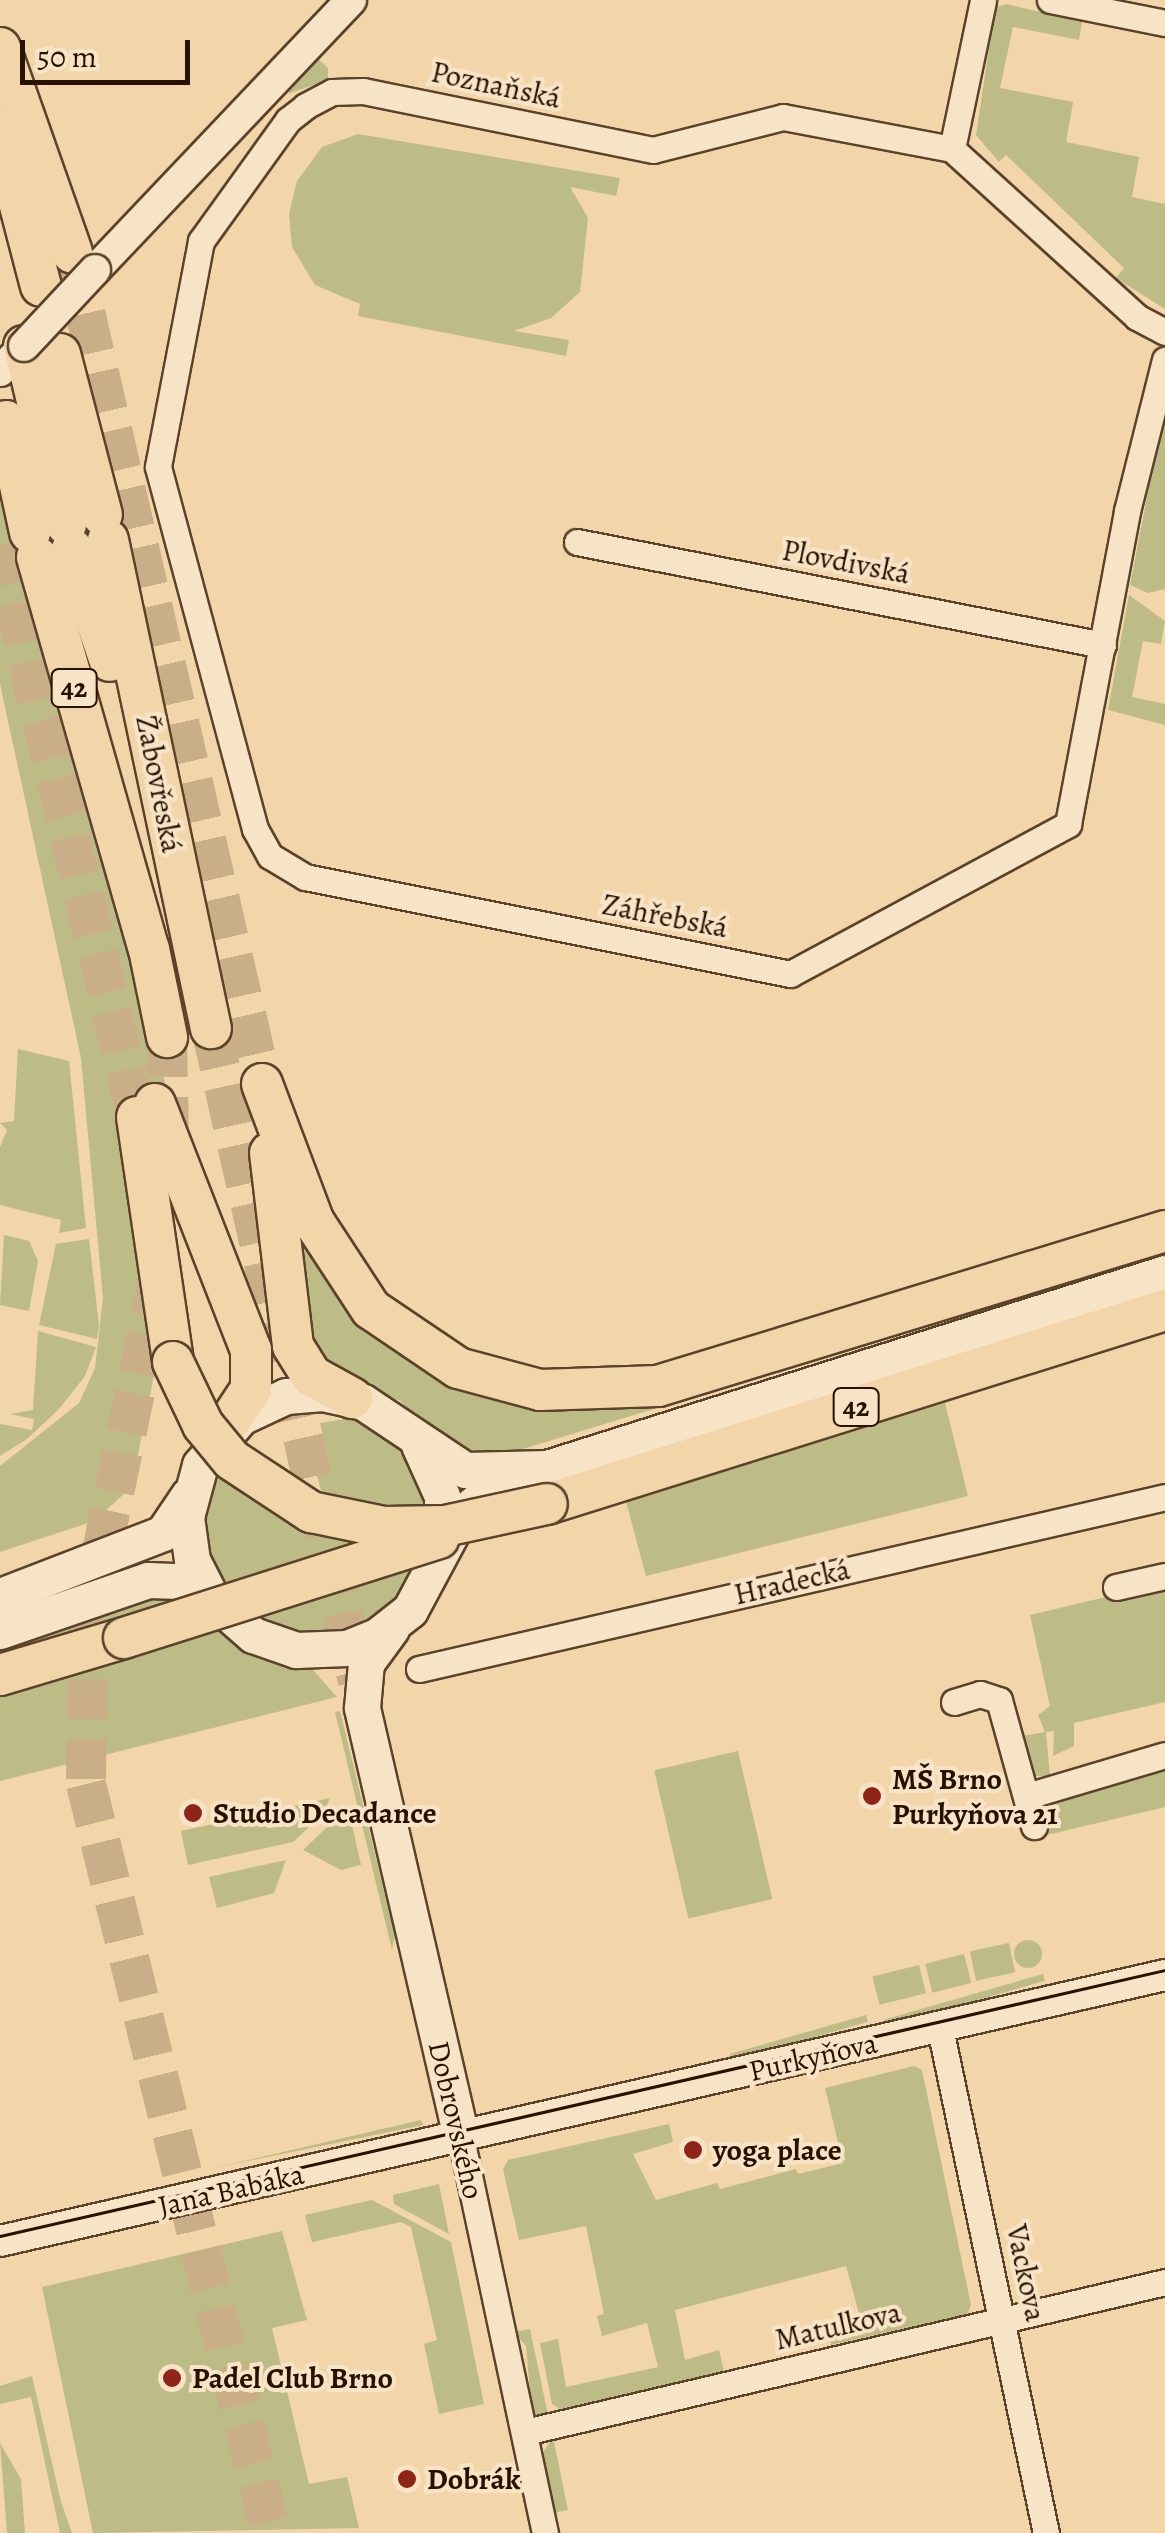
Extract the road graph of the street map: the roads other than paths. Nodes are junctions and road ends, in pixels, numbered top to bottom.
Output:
1 (352, 0) edge
2 (983, 0) edge
3 (1050, 0) edge
4 (1165, 23) edge
5 (0, 48) edge
6 (0, 129) edge
7 (952, 149) junction
8 (83, 262) junction
9 (41, 286) tunnel mouth
10 (1165, 332) edge
11 (179, 352) joint
12 (28, 357) edge
13 (1165, 360) edge
14 (6, 421) dead end
15 (69, 535) junction
16 (577, 542) dead end
17 (1103, 645) junction
18 (211, 1028) tunnel mouth
19 (167, 1037) tunnel mouth
20 (1165, 1231) edge
21 (1165, 1273) edge
22 (1165, 1310) edge
23 (352, 1398) junction
24 (224, 1430) junction
25 (414, 1437) junction
26 (194, 1481) junction
27 (547, 1486) junction
28 (1165, 1497) edge
29 (440, 1558) junction
30 (1165, 1576) edge
31 (1116, 1588) dead end
32 (0, 1596) edge
33 (212, 1600) junction
34 (396, 1624) junction
35 (0, 1631) edge
36 (296, 1650) junction
37 (419, 1669) dead end
38 (0, 1675) edge
39 (954, 1702) dead end
40 (362, 1708) junction
41 (1165, 1755) edge
42 (1026, 1796) junction
43 (1034, 1826) dead end
44 (1165, 1975) edge
45 (940, 2028) junction
46 (461, 2138) junction
47 (0, 2241) edge
48 (1165, 2282) edge
49 (1002, 2320) junction
50 (525, 2432) junction
51 (546, 2533) edge
52 (1046, 2533) edge

1 - 8 street
2 - 7 street
3 - 4 street
5 - 8 highway
6 - 9 highway
7 - 10 street
7 - 11 street, Poznaňská
8 - 12 street, bridge
11 - 17 street, Záhřebská
12 - 15 highway, 42
13 - 17 street, Záhřebská
14 - 15 highway, 42
15 - 18 highway, Žabovřeská / 42
15 - 19 highway, Žabovřeská / 42
16 - 17 street, Plovdivská
20 - 23 highway
21 - 27 main road
22 - 27 highway, 42
23 - 24 main road
23 - 25 main road
24 - 26 main road
24 - 27 highway, 42, bridge
25 - 27 main road
25 - 29 main road
26 - 32 main road
26 - 33 main road
27 - 29 main road
27 - 38 highway, 42, bridge
28 - 37 street, Hradecká
29 - 34 main road
30 - 31 street
33 - 35 main road
33 - 36 main road
34 - 36 main road
34 - 40 main road, Dobrovského
36 - 40 main road, Dobrovského
39 - 42 street
40 - 46 main road, Dobrovského
41 - 42 street
42 - 43 street
44 - 45 street, Purkyňova
45 - 46 street, Purkyňova
45 - 49 street, Vackova
46 - 47 street, Jana Babáka
46 - 50 street, Dobrovského
48 - 49 street, Matulkova
49 - 50 street, Matulkova
49 - 52 street, Vackova
50 - 51 street, Dobrovského

